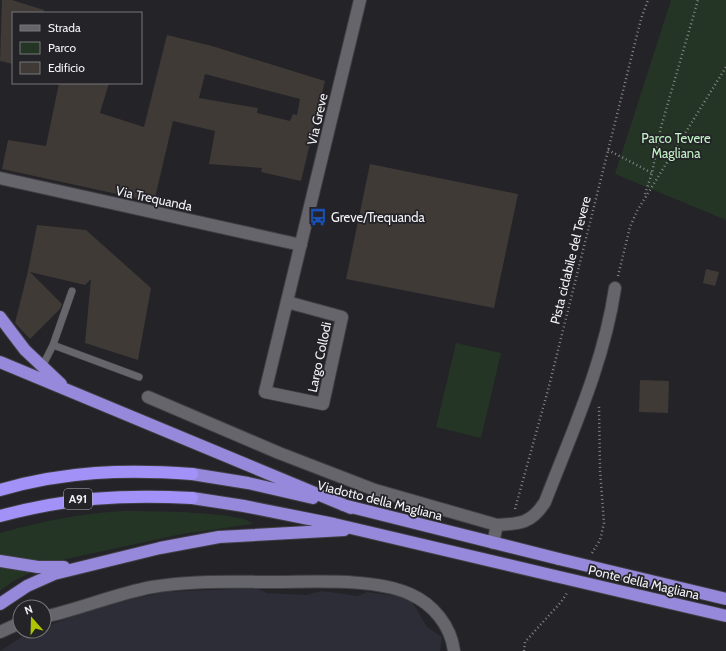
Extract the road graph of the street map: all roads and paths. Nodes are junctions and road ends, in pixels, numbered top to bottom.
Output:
1 (360, 0) edge
2 (648, 0) edge
3 (698, 0) edge
4 (726, 67) edge
5 (608, 150) junction
6 (652, 173) junction
7 (0, 178) edge
8 (644, 198) junction
9 (301, 245) junction
10 (615, 288) joint
11 (72, 291) dead end
12 (287, 302) junction
13 (0, 317) edge
14 (53, 345) junction
15 (0, 362) edge
16 (42, 367) junction
17 (139, 377) dead end
18 (591, 384) junction
19 (65, 388) junction
20 (148, 397) dead end
21 (0, 490) edge
22 (351, 508) junction
23 (0, 516) edge
24 (514, 524) junction
25 (497, 525) junction
26 (354, 529) junction
27 (600, 540) dead end
28 (493, 543) junction
29 (559, 559) joint
30 (0, 561) edge
31 (91, 564) junction
32 (726, 599) edge
33 (561, 602) dead end
34 (0, 604) edge
35 (52, 615) edge
36 (726, 616) edge
37 (12, 627) edge
38 (0, 632) edge
39 (454, 651) edge
40 (524, 651) edge

1 - 9 street, Via Greve
2 - 5 path, Pista ciclabile del Tevere
3 - 6 path
4 - 8 path
5 - 6 path
5 - 24 path, Pista ciclabile del Tevere
6 - 8 path
7 - 9 street, Via Trequanda
8 - 10 path
9 - 12 street, Largo Collodi
10 - 18 street
11 - 14 lane
12 - 12 street, Largo Collodi
13 - 16 highway
14 - 16 lane
14 - 17 lane
15 - 19 highway
16 - 19 highway
18 - 24 street
18 - 27 path
19 - 22 highway
20 - 25 street
21 - 22 highway, Viadotto della Magliana / A91
22 - 28 highway, Viadotto della Magliana
23 - 26 highway, A91
24 - 25 street
25 - 28 street
26 - 31 highway
26 - 36 highway, Ponte della Magliana, bridge
28 - 29 highway, Viadotto della Magliana
29 - 32 highway, Ponte della Magliana, bridge
30 - 31 highway
31 - 34 highway
33 - 40 path
35 - 39 street
37 - 38 street

